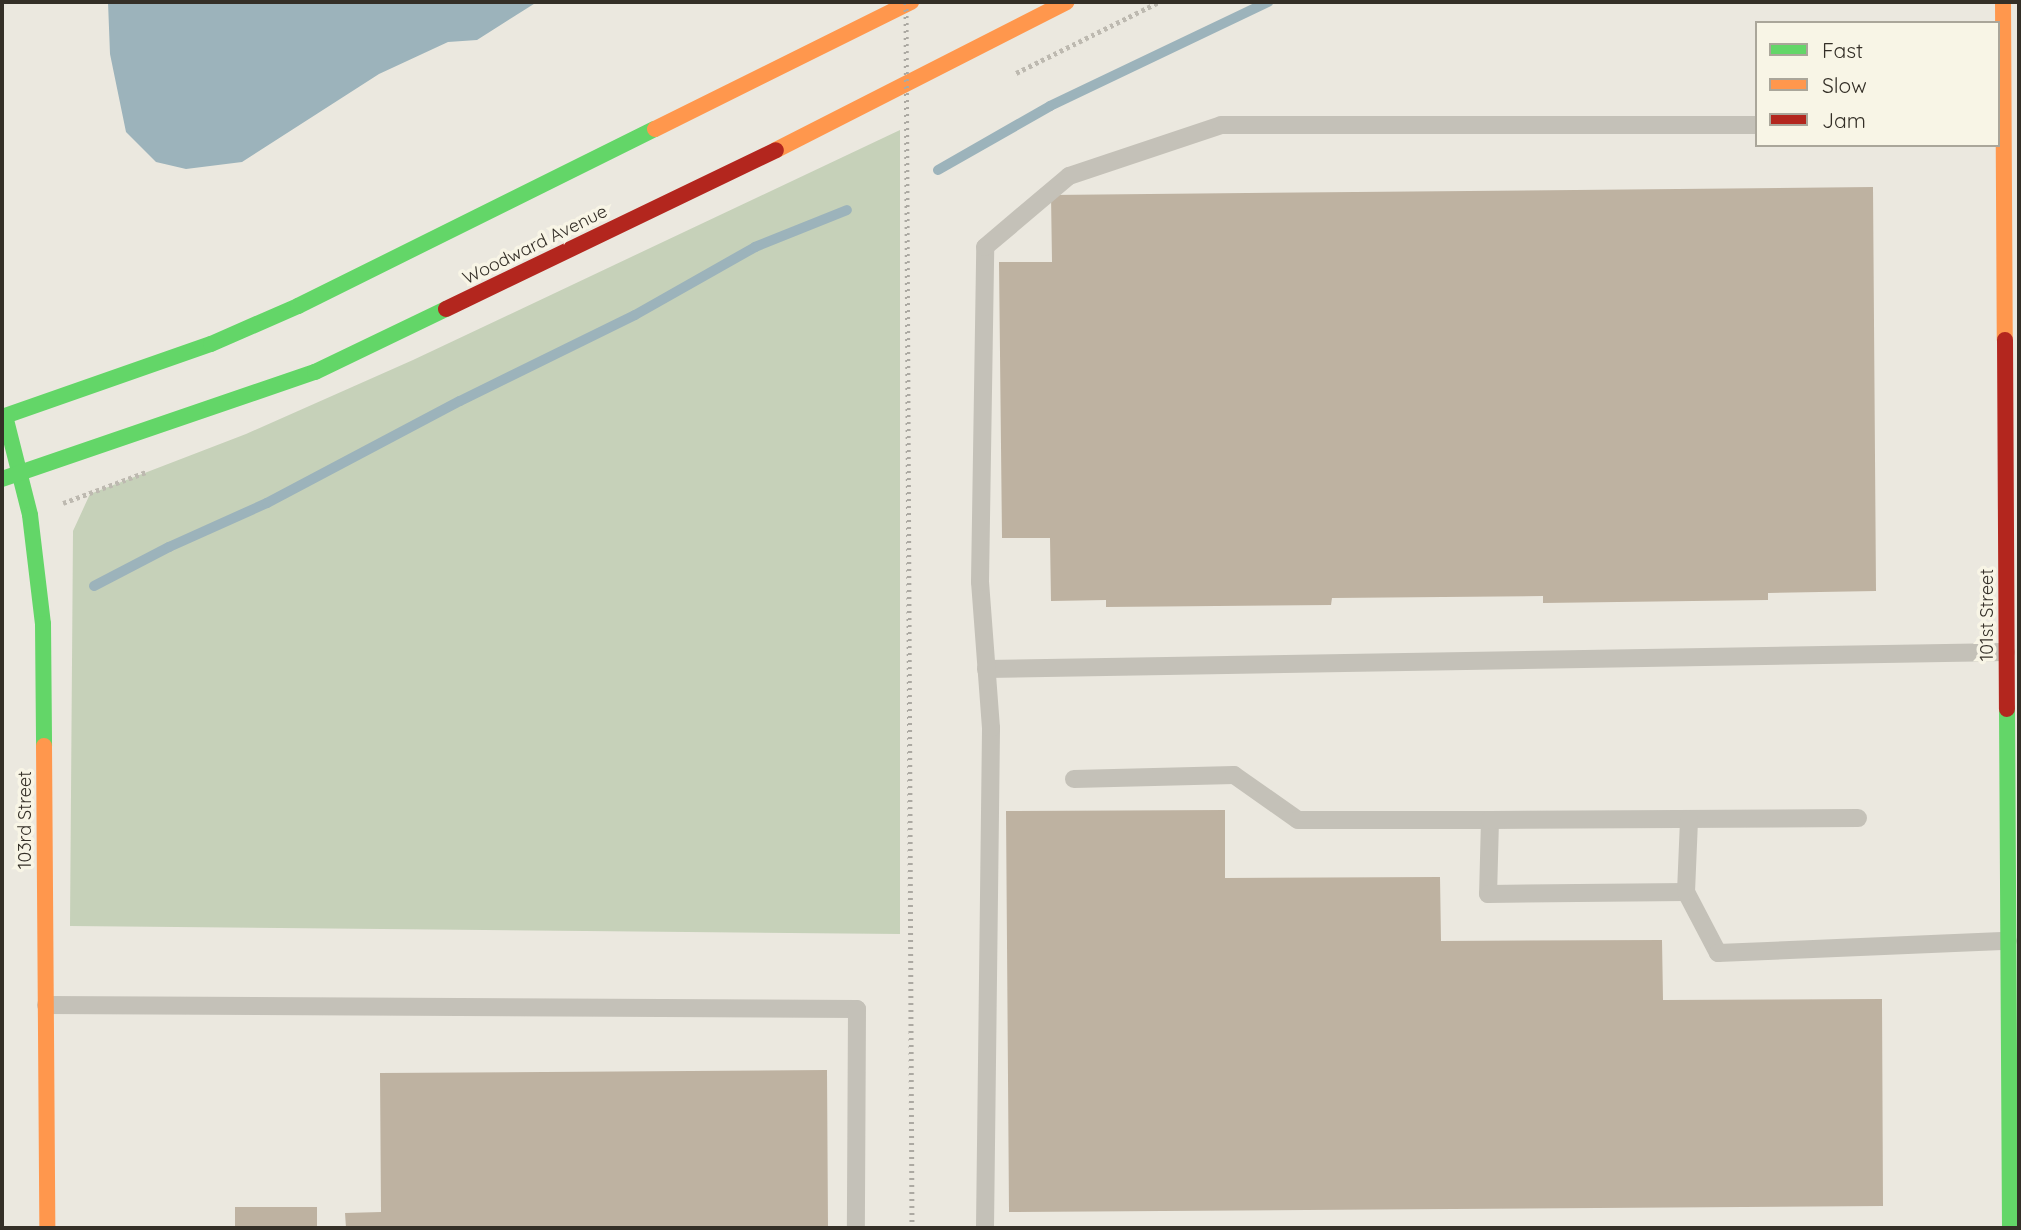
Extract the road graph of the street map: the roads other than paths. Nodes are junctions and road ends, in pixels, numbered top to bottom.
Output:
1 (911, 2) edge
2 (1066, 2) edge
3 (2003, 2) edge
4 (1755, 125) edge
5 (2001, 125) edge
6 (4, 416) edge
7 (19, 474) junction
8 (2, 479) edge
9 (2006, 652) junction
10 (986, 669) junction
11 (1074, 779) dead end
12 (1858, 818) dead end
13 (1689, 819) junction
14 (1490, 820) junction
15 (1686, 892) junction
16 (2008, 941) junction
17 (46, 1004) junction
18 (47, 1228) edge
19 (856, 1228) edge
20 (985, 1228) edge
21 (2010, 1228) edge

1 - 6 street
2 - 7 street, Woodward Avenue
3 - 5 street, 101st Street
4 - 10 lane
5 - 9 street, 101st Street
6 - 7 street, 103rd Street
7 - 8 street, Woodward Avenue
7 - 17 street, 103rd Street
9 - 10 lane
9 - 16 street, 101st Street
10 - 20 lane
11 - 14 lane
12 - 13 lane
13 - 14 lane
13 - 15 lane
14 - 15 lane
15 - 16 lane
16 - 21 street, 101st Street
17 - 18 street, 103rd Street
17 - 19 lane

